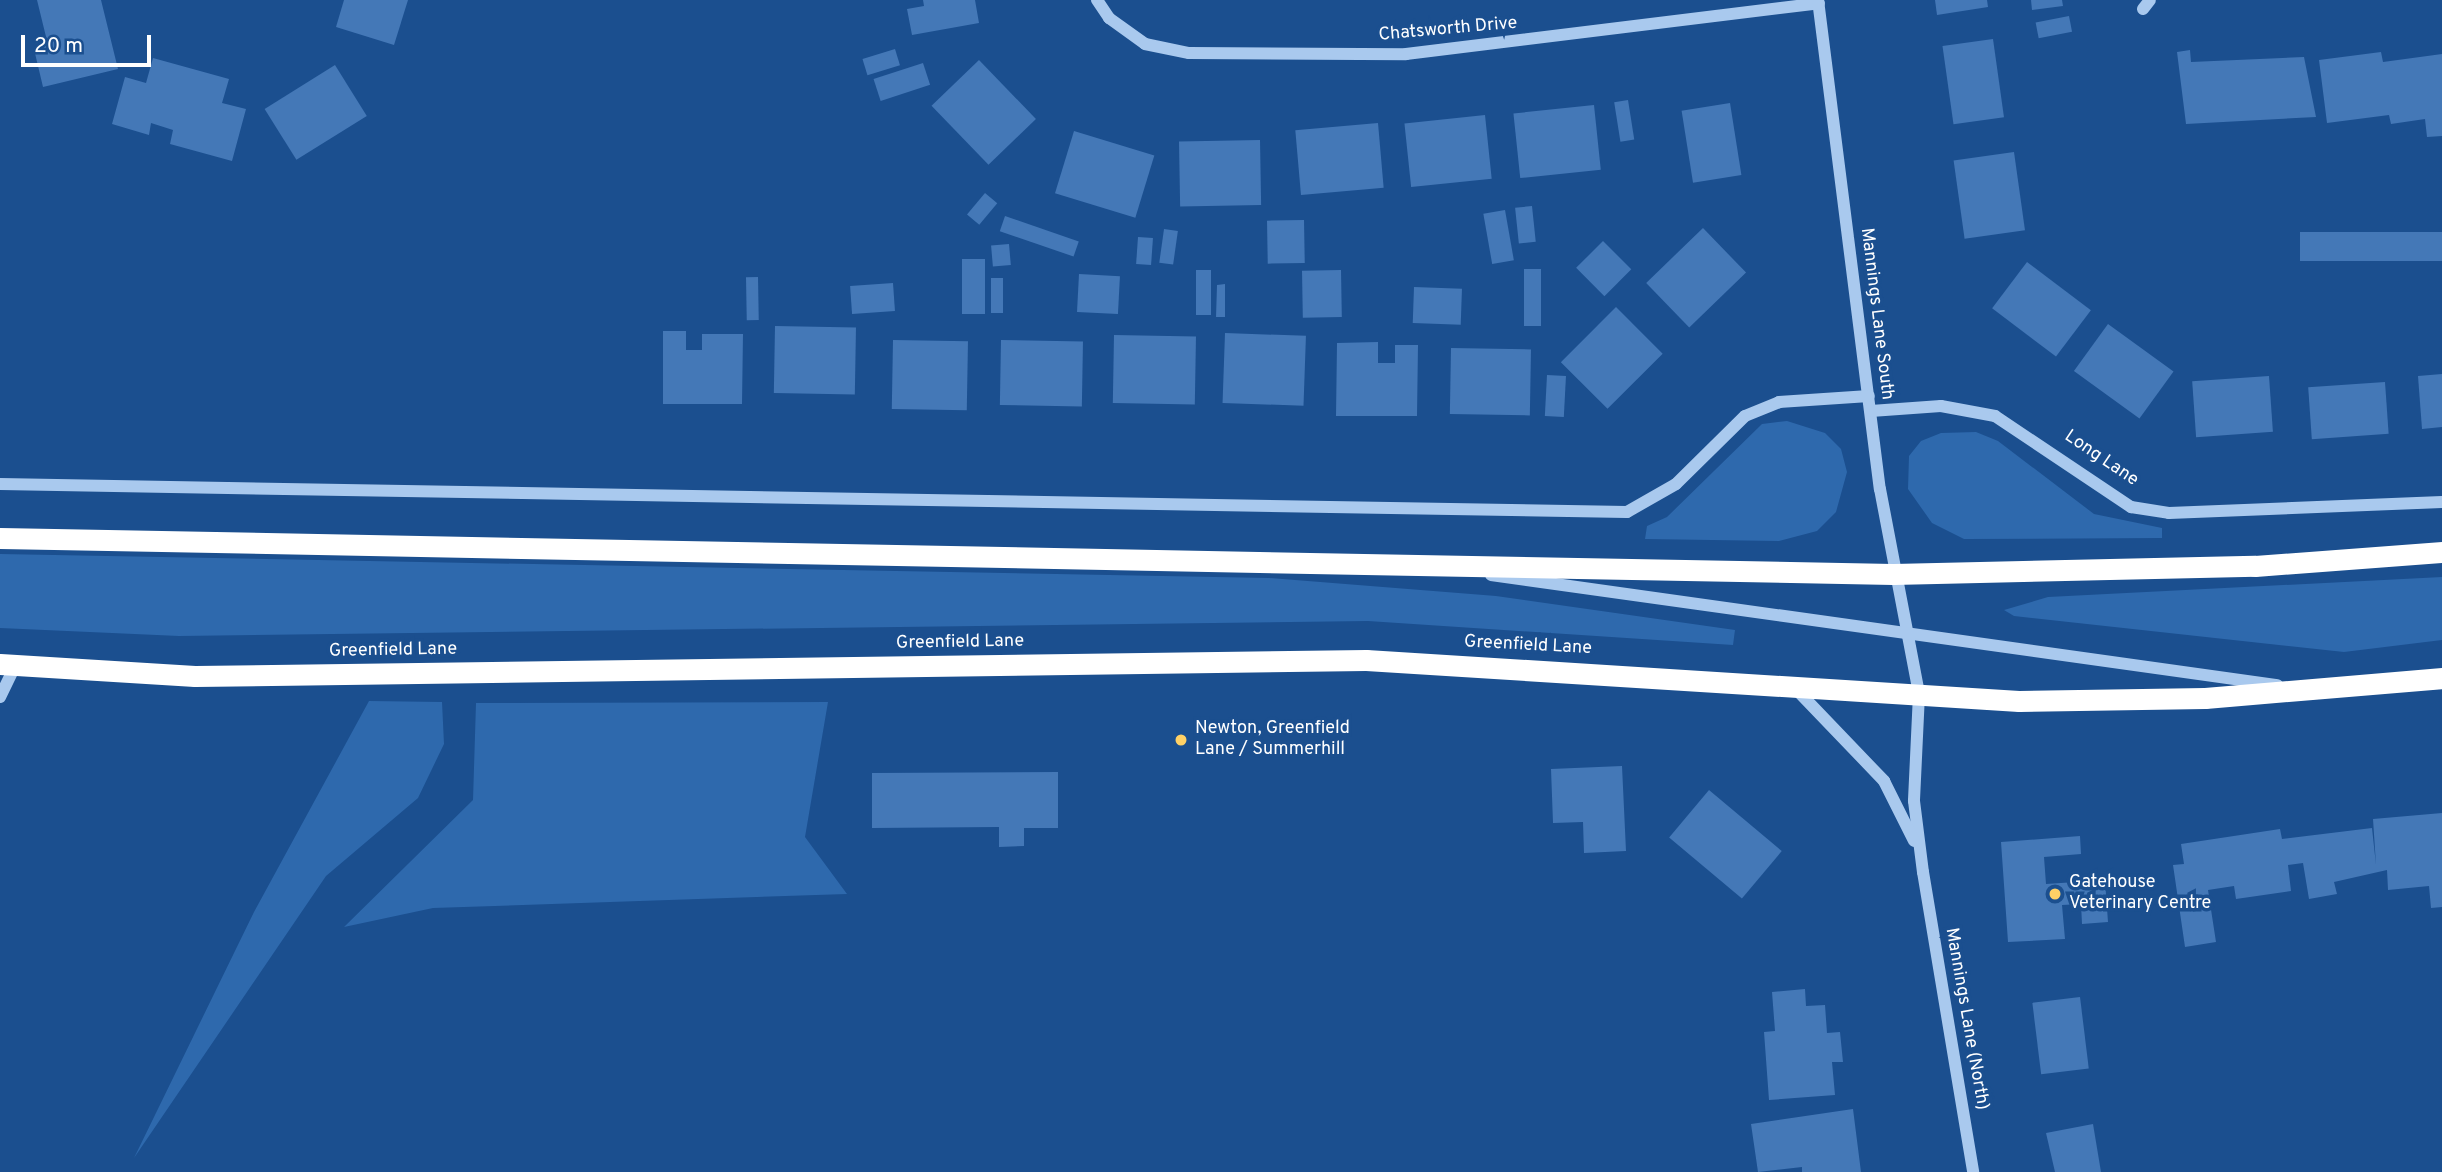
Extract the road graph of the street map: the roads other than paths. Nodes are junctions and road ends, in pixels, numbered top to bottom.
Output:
1 (1097, 0) edge
2 (1819, 2) edge
3 (1869, 396) junction
4 (1871, 411) junction
5 (0, 484) edge
6 (2442, 502) edge
7 (0, 538) edge
8 (2442, 552) edge
9 (1405, 562) junction
10 (1893, 574) junction
11 (1909, 630) junction
12 (7, 665) edge
13 (2442, 678) edge
14 (1788, 682) junction
15 (2315, 690) junction
16 (1919, 694) junction
17 (0, 697) edge
18 (1923, 872) junction
19 (1973, 1172) edge

1 - 2 street, Chatsworth Drive
2 - 3 street, Mannings Lane South
3 - 4 street, Mannings Lane South
3 - 5 street
4 - 6 street, Long Lane
4 - 10 street, Mannings Lane South
7 - 9 highway
8 - 10 highway
9 - 10 highway
9 - 11 street
10 - 11 street, Mannings Lane South
11 - 15 street
11 - 16 street, Mannings Lane (North)
12 - 14 highway, Greenfield Lane
12 - 17 street
13 - 15 highway
14 - 16 highway, Greenfield Lane
14 - 18 street, Mannings Lane (North)
15 - 16 highway
16 - 18 street, Mannings Lane (North)
18 - 19 street, Mannings Lane (North)

